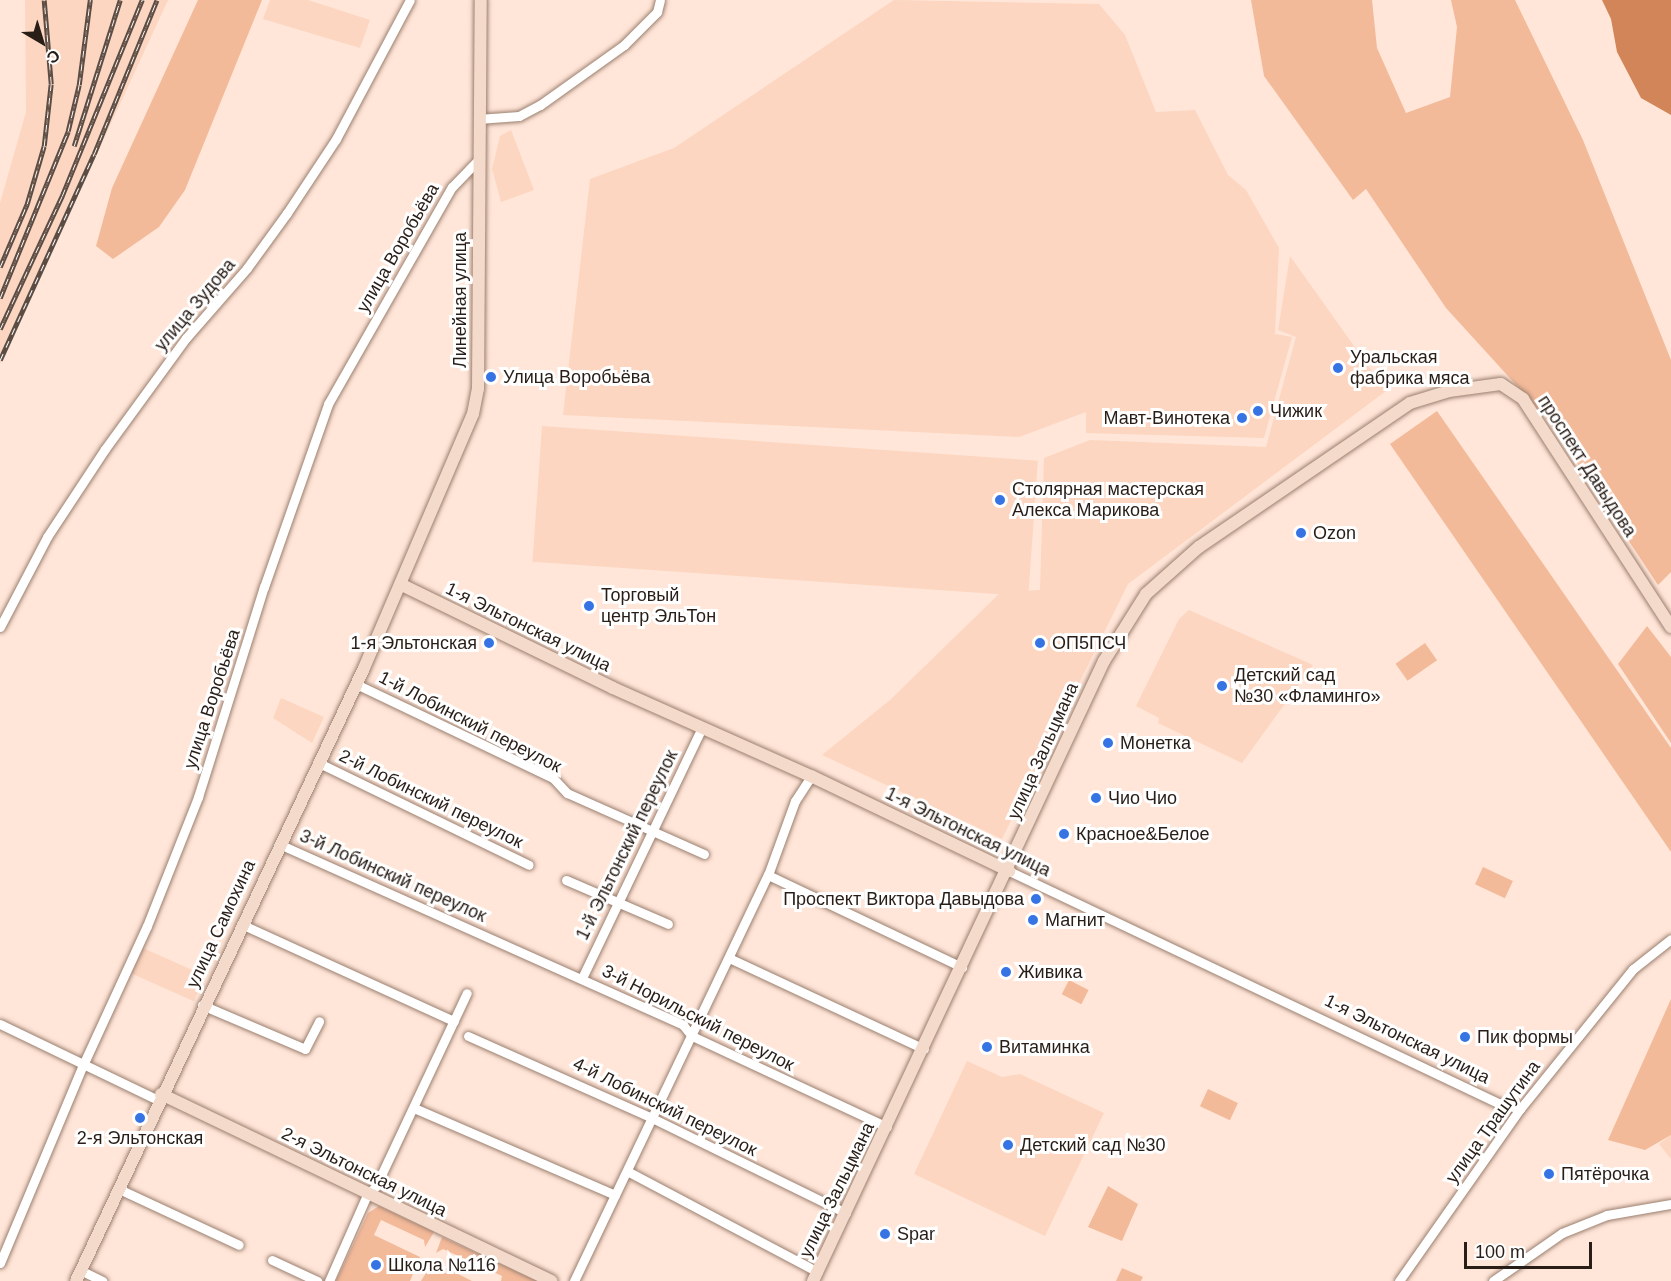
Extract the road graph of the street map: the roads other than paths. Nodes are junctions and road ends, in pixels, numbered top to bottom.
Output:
1 (410, 0) edge
2 (481, 0) edge
3 (660, 0) edge
4 (478, 119) junction
5 (478, 160) junction
6 (1346, 447) joint
7 (402, 585) junction
8 (0, 627) edge
9 (1671, 627) edge
10 (356, 684) junction
11 (702, 727) junction
12 (319, 763) junction
13 (811, 776) junction
14 (650, 831) junction
15 (279, 844) junction
16 (704, 854) dead end
17 (529, 865) dead end
18 (1009, 871) junction
19 (768, 875) junction
20 (566, 880) dead end
21 (616, 902) junction
22 (241, 924) junction
23 (668, 924) dead end
24 (494, 939) joint
25 (1671, 939) edge
26 (729, 958) junction
27 (962, 968) junction
28 (582, 978) junction
29 (468, 993) dead end
30 (202, 1005) junction
31 (319, 1021) dead end
32 (454, 1021) junction
33 (0, 1024) edge
34 (468, 1036) dead end
35 (692, 1036) junction
36 (924, 1049) junction
37 (83, 1065) junction
38 (159, 1097) junction
39 (414, 1108) junction
40 (1520, 1108) junction
41 (652, 1118) junction
42 (887, 1127) junction
43 (627, 1171) junction
44 (119, 1189) junction
45 (367, 1195) junction
46 (615, 1196) junction
47 (1671, 1204) edge
48 (846, 1213) junction
49 (240, 1245) dead end
50 (272, 1260) dead end
51 (0, 1263) edge
52 (78, 1276) edge
53 (815, 1276) edge
54 (103, 1281) edge
55 (317, 1281) edge
56 (329, 1281) edge
57 (552, 1281) edge
58 (574, 1281) edge
59 (1399, 1281) edge
60 (1493, 1281) edge

1 - 8 street, улица Зудова
2 - 4 street, Линейная улица
3 - 4 street
4 - 5 street, Линейная улица
5 - 7 street, Линейная улица
5 - 37 street, улица Воробьёва
6 - 9 street, проспект Давыдова
6 - 18 street, улица Зальцмана
7 - 10 street, улица Самохина
7 - 11 street, 1-я Эльтонская улица
10 - 12 street, улица Самохина
10 - 14 street, 1-й Лобинский переулок
11 - 13 street, 1-я Эльтонская улица
11 - 14 street, 1-й Эльтонский переулок
12 - 15 street, улица Самохина
12 - 17 street, 2-й Лобинский переулок
13 - 18 street, 1-я Эльтонская улица
13 - 19 street
14 - 16 street, 1-й Лобинский переулок
14 - 21 street, 1-й Эльтонский переулок
15 - 22 street, улица Самохина
15 - 24 street, 3-й Лобинский переулок
18 - 27 street, улица Зальцмана
18 - 40 street, 1-я Эльтонская улица
19 - 26 street
19 - 27 street
20 - 21 street
21 - 23 street
21 - 28 street, 1-й Эльтонский переулок
22 - 30 street, улица Самохина
22 - 32 street
24 - 28 street, 3-й Норильский переулок
25 - 40 street, улица Трашутина
26 - 35 street
26 - 36 street
27 - 36 street, улица Зальцмана
28 - 35 street, 3-й Норильский переулок
29 - 32 street
30 - 31 street
30 - 38 street, улица Самохина
32 - 39 street
33 - 37 street
34 - 41 street, 4-й Лобинский переулок
35 - 41 street
35 - 42 street, 3-й Норильский переулок
36 - 42 street, улица Зальцмана
37 - 38 street
37 - 51 street, улица Воробьёва
38 - 44 street, улица Самохина
38 - 45 street, 2-я Эльтонская улица
39 - 45 street
39 - 46 street
40 - 59 street, улица Трашутина
41 - 43 street
41 - 48 street, 4-й Лобинский переулок
42 - 48 street, улица Зальцмана
43 - 46 street
43 - 53 street
44 - 49 street
44 - 52 street, улица Самохина
45 - 56 street
45 - 57 street, 2-я Эльтонская улица
46 - 58 street
47 - 60 street
48 - 53 street, улица Зальцмана
50 - 55 street
52 - 54 street

